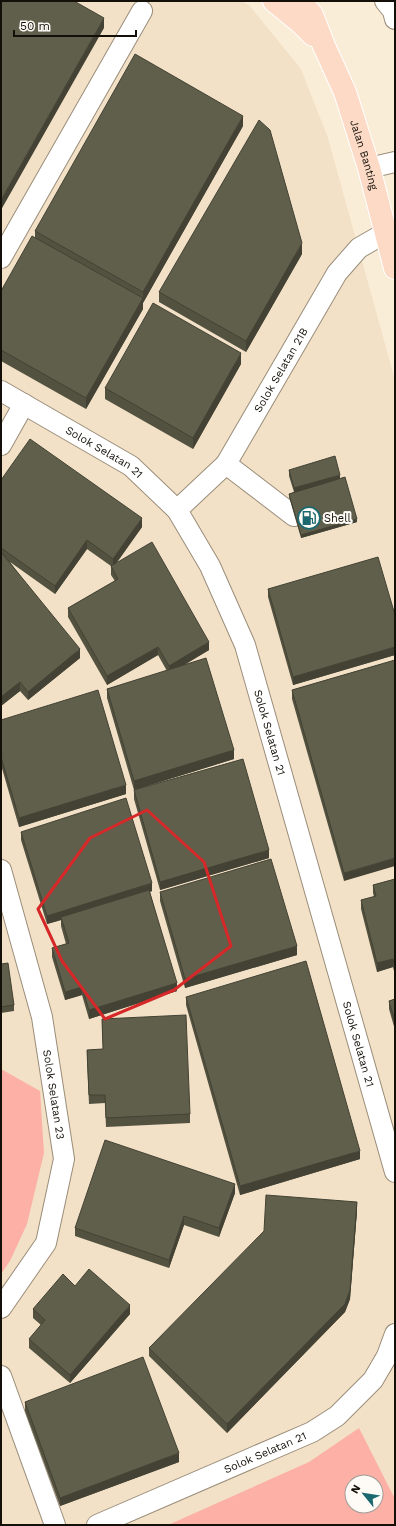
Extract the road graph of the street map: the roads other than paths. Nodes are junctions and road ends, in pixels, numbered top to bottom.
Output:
1 (274, 1) edge
2 (300, 1) edge
3 (385, 1) edge
4 (142, 11) dead end
5 (395, 19) edge
6 (324, 46) junction
7 (395, 162) edge
8 (369, 168) junction
9 (385, 233) junction
10 (1, 258) edge
11 (395, 268) edge
12 (1, 390) edge
13 (24, 404) junction
14 (1, 445) edge
15 (226, 464) junction
16 (177, 510) junction
17 (294, 516) edge
18 (1, 870) edge
19 (4, 898) edge
20 (395, 1172) edge
21 (1, 1308) edge
22 (395, 1334) edge
23 (1, 1376) edge
24 (56, 1525) edge
25 (97, 1525) edge

1 - 6 main road, Jalan Banting
2 - 6 main road, Jalan Banting
3 - 5 street
4 - 10 street
6 - 8 main road, Jalan Banting
7 - 8 street
8 - 9 main road, Jalan Banting
9 - 11 main road, Jalan Banting
9 - 15 street, Solok Selatan 21B
12 - 13 street, Solok Selatan 21
13 - 14 street
13 - 16 street, Solok Selatan 21
15 - 16 street, Solok Selatan 21B
15 - 17 street
16 - 20 street, Solok Selatan 21
18 - 19 street, Solok Selatan 23
19 - 21 street, Solok Selatan 23
22 - 25 street, Solok Selatan 21
23 - 24 street

